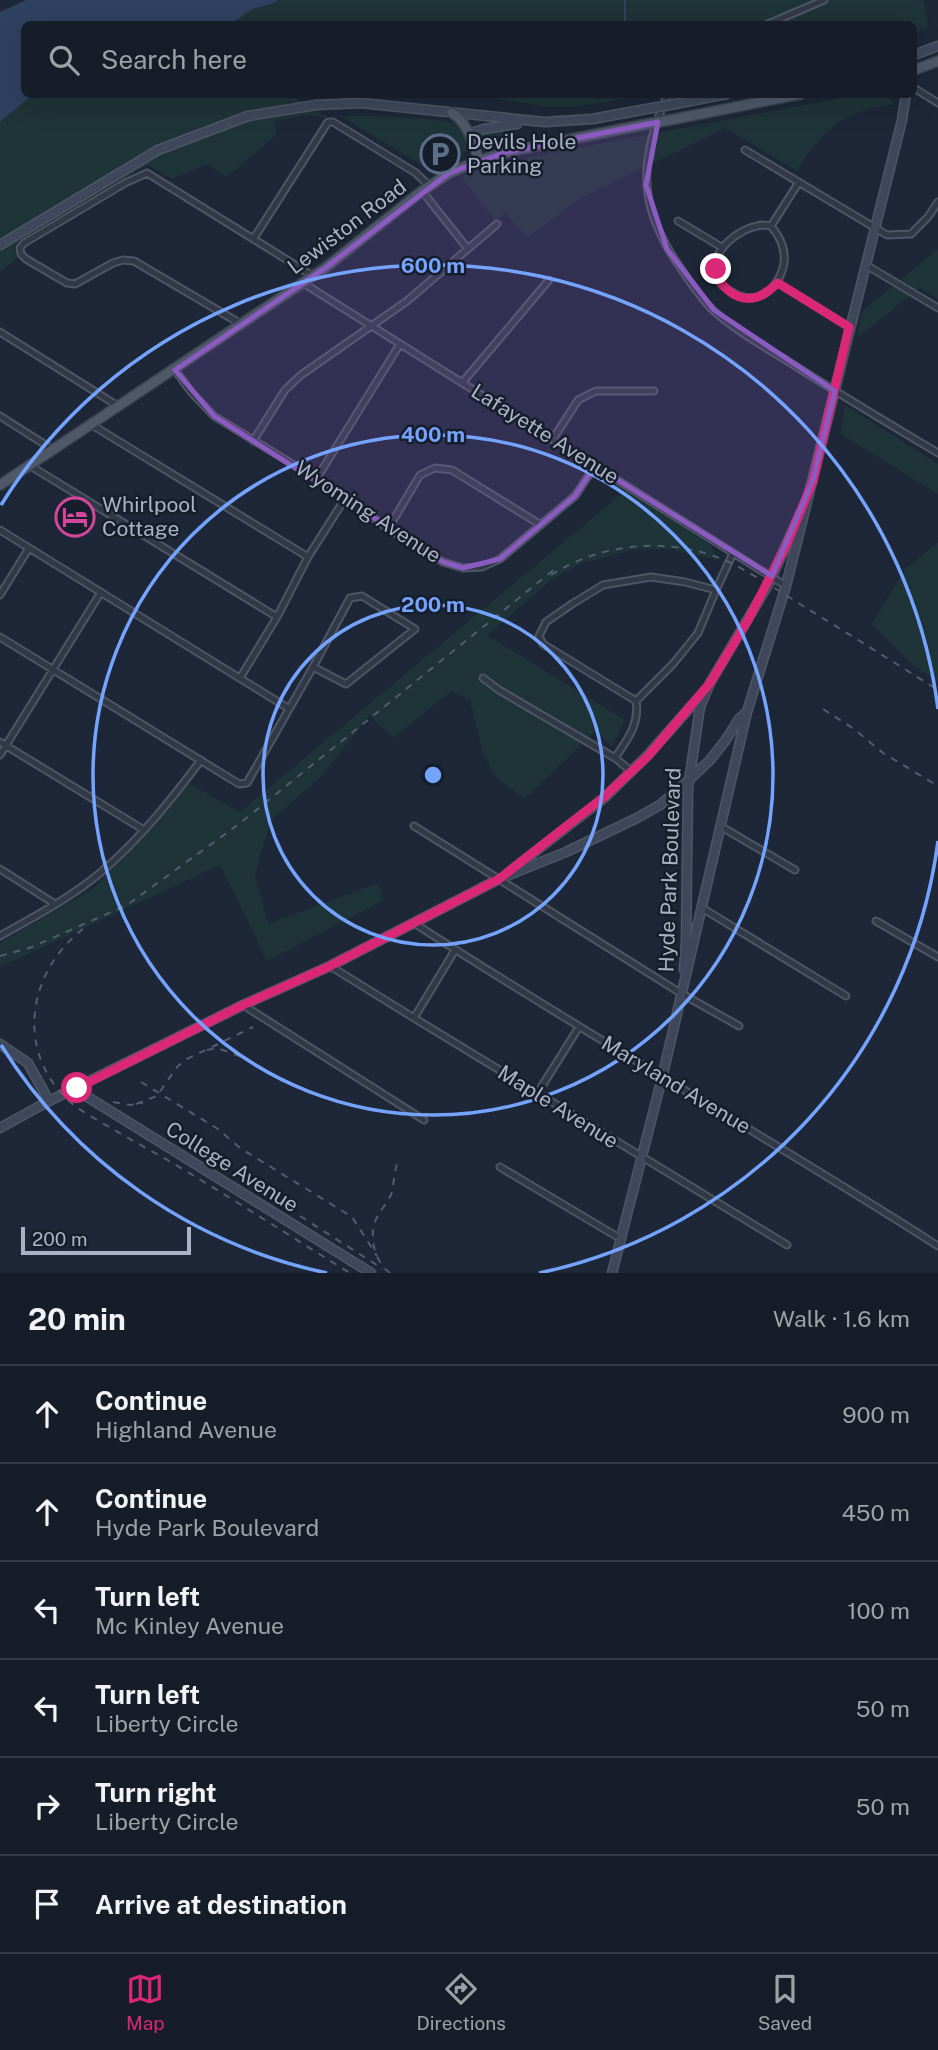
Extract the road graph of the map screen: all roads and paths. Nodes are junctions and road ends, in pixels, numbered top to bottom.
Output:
1 (824, 0) edge
2 (775, 21) edge
3 (938, 46) edge
4 (917, 54) edge
5 (938, 61) edge
6 (917, 69) edge
7 (917, 90) edge
8 (667, 98) edge
9 (706, 98) edge
10 (782, 98) edge
11 (905, 98) edge
12 (938, 103) edge
13 (452, 113) junction
14 (535, 122) junction
15 (469, 134) junction
16 (745, 150) dead end
17 (479, 160) junction
18 (799, 182) junction
19 (425, 189) junction
20 (938, 202) edge
21 (677, 221) dead end
22 (497, 224) dead end
23 (771, 226) junction
24 (875, 229) junction
25 (254, 238) junction
26 (0, 244) edge
27 (723, 247) junction
28 (468, 249) junction
29 (866, 265) junction
30 (313, 276) junction
31 (549, 280) dead end
32 (303, 283) junction
33 (778, 283) junction
34 (938, 308) edge
35 (241, 324) junction
36 (372, 326) junction
37 (849, 327) junction
38 (0, 332) edge
39 (400, 344) junction
40 (174, 370) junction
41 (462, 383) junction
42 (654, 391) dead end
43 (835, 391) junction
44 (118, 406) junction
45 (0, 416) edge
46 (92, 425) junction
47 (553, 439) junction
48 (253, 441) junction
49 (52, 449) junction
50 (938, 453) edge
51 (29, 466) junction
52 (595, 466) junction
53 (317, 478) junction
54 (813, 481) junction
55 (0, 485) edge
56 (346, 497) junction
57 (541, 525) junction
58 (388, 529) junction
59 (0, 530) edge
60 (29, 548) junction
61 (733, 553) junction
62 (308, 557) junction
63 (772, 576) junction
64 (786, 586) junction
65 (716, 590) junction
66 (101, 592) junction
67 (0, 595) edge
68 (277, 617) junction
69 (0, 637) edge
70 (313, 667) junction
71 (52, 670) junction
72 (240, 678) junction
73 (483, 678) dead end
74 (710, 683) junction
75 (636, 701) junction
76 (288, 708) junction
77 (747, 712) junction
78 (3, 744) edge
79 (0, 755) edge
80 (615, 758) junction
81 (201, 760) junction
82 (631, 771) junction
83 (689, 780) junction
84 (414, 826) dead end
85 (720, 827) junction
86 (144, 830) junction
87 (0, 869) edge
88 (795, 870) dead end
89 (499, 879) junction
90 (55, 904) junction
91 (702, 908) junction
92 (876, 921) dead end
93 (414, 923) junction
94 (0, 936) edge
95 (455, 950) junction
96 (938, 957) edge
97 (330, 966) junction
98 (682, 994) junction
99 (846, 996) dead end
100 (243, 1005) junction
101 (414, 1018) junction
102 (738, 1026) dead end
103 (579, 1027) junction
104 (0, 1044) edge
105 (662, 1078) junction
106 (77, 1088) junction
107 (537, 1094) junction
108 (49, 1101) junction
109 (424, 1119) dead end
110 (0, 1128) edge
111 (642, 1158) junction
112 (500, 1167) dead end
113 (621, 1239) junction
114 (786, 1245) dead end
115 (938, 1246) edge
116 (371, 1273) edge
117 (612, 1273) edge

1 - 2 street
3 - 4 main road
5 - 6 main road
7 - 12 street
8 - 43 street
9 - 14 main road, bridge
10 - 17 main road, Lewiston Road, bridge
11 - 24 main road, Hyde Park Boulevard
13 - 14 main road
13 - 15 main road
13 - 26 main road
14 - 15 main road
15 - 17 main road
16 - 18 street
17 - 19 main road, Lewiston Road
18 - 23 street
18 - 24 street
19 - 25 street
19 - 28 street
19 - 30 main road, Lewiston Road
20 - 24 street
21 - 27 street
22 - 28 street
23 - 27 street
23 - 33 street
24 - 29 main road, Hyde Park Boulevard
25 - 30 street
25 - 35 street
27 - 33 street
28 - 36 street
29 - 34 street
29 - 37 main road, Hyde Park Boulevard
30 - 32 main road, Lewiston Road
31 - 41 street
32 - 35 main road, Lewiston Road
32 - 36 street, Lafayette Avenue
33 - 37 street
35 - 40 main road, Lewiston Road
36 - 39 street, Lafayette Avenue
36 - 48 street
37 - 43 main road, Hyde Park Boulevard
38 - 44 street
39 - 41 street, Lafayette Avenue
39 - 53 street
40 - 44 main road, Lewiston Road
40 - 48 street, Wyoming Avenue
41 - 47 street, Lafayette Avenue
42 - 47 street
43 - 50 street
43 - 54 main road, Hyde Park Boulevard
44 - 46 main road, Lewiston Road
45 - 49 street
46 - 49 main road, Lewiston Road
46 - 62 street
47 - 52 street, Lafayette Avenue
48 - 53 street, Wyoming Avenue
49 - 51 main road, Lewiston Road
51 - 55 main road, Lewiston Road
51 - 68 street
52 - 57 street, Wyoming Avenue
52 - 61 street, Lafayette Avenue
53 - 56 street, Wyoming Avenue
54 - 63 main road, Hyde Park Boulevard
54 - 64 main road, Hyde Park Boulevard
56 - 58 street, Wyoming Avenue
56 - 62 street
57 - 58 street, Wyoming Avenue
57 - 58 street
59 - 60 street
60 - 66 street
60 - 67 street
61 - 63 street, Lafayette Avenue
61 - 65 street
62 - 68 street
63 - 64 street, Lafayette Avenue
63 - 74 main road, Hyde Park Boulevard
64 - 77 main road, Hyde Park Boulevard
65 - 75 street
65 - 75 street
66 - 71 street
66 - 72 street
68 - 72 street
69 - 71 street
70 - 70 street
70 - 76 street
71 - 78 street
71 - 81 street
72 - 76 street
73 - 80 street
74 - 82 main road
74 - 83 main road, Hyde Park Boulevard
75 - 80 street
76 - 81 street
77 - 83 main road
77 - 85 main road, Hyde Park Boulevard
78 - 79 street
78 - 86 street
80 - 82 street
81 - 86 street
82 - 89 main road
83 - 89 main road
83 - 98 main road, Hyde Park Boulevard
84 - 89 street
85 - 88 street
85 - 91 main road, Hyde Park Boulevard
86 - 90 street
87 - 90 street
89 - 93 main road
89 - 98 street
90 - 94 street
91 - 98 main road, Hyde Park Boulevard
91 - 99 street
92 - 96 street
93 - 95 street, Maryland Avenue
93 - 97 main road
95 - 101 street
95 - 103 street, Maryland Avenue
97 - 100 main road
97 - 101 street, Maple Avenue
98 - 102 street
98 - 105 main road, Hyde Park Boulevard
100 - 106 main road
100 - 109 street
101 - 107 street, Maple Avenue
103 - 105 street, Maryland Avenue
103 - 107 street
104 - 108 main road
105 - 111 main road, Hyde Park Boulevard
105 - 115 street, Maryland Avenue
106 - 108 main road
106 - 116 main road, College Avenue
107 - 111 street, Maple Avenue
108 - 110 main road
111 - 113 main road, Hyde Park Boulevard
111 - 114 street, Maple Avenue
112 - 113 street
113 - 117 main road, Hyde Park Boulevard

